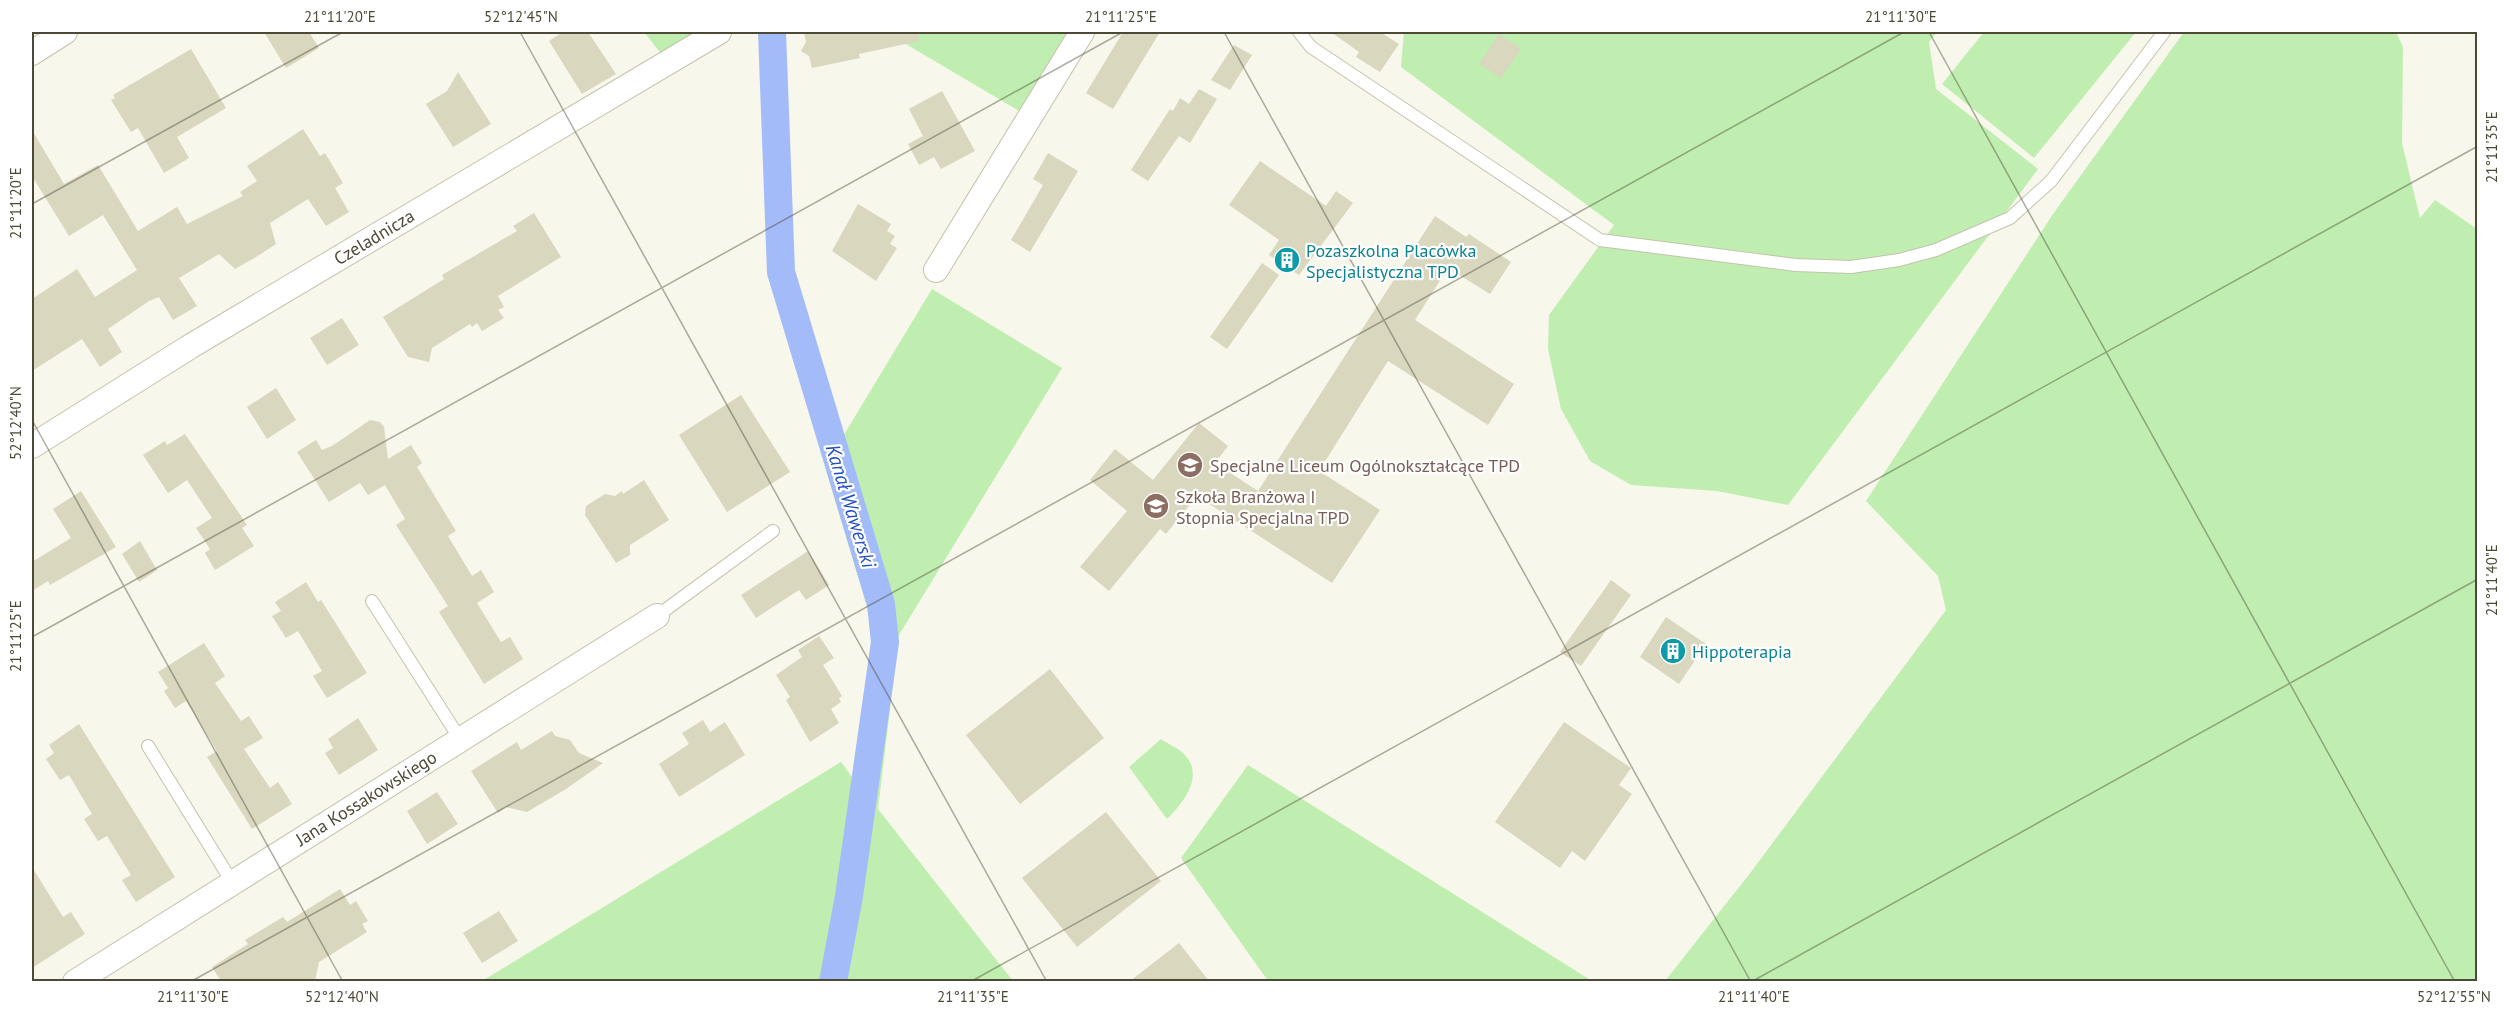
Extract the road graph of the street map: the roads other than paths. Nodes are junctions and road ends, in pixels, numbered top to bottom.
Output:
1 (65, 32) edge
2 (718, 32) edge
3 (1082, 32) edge
4 (1299, 32) edge
5 (2164, 32) edge
6 (32, 52) edge
7 (936, 270) dead end
8 (32, 446) edge
9 (773, 531) dead end
10 (372, 602) dead end
11 (657, 616) joint
12 (460, 739) junction
13 (148, 746) dead end
14 (232, 882) junction
15 (75, 981) edge

1 - 6 street
2 - 8 street, Czeladnicza
3 - 7 street
4 - 5 lane
9 - 11 lane
10 - 12 lane
11 - 12 street, Jana Kossakowskiego
12 - 14 street, Jana Kossakowskiego
13 - 14 lane
14 - 15 street, Jana Kossakowskiego

